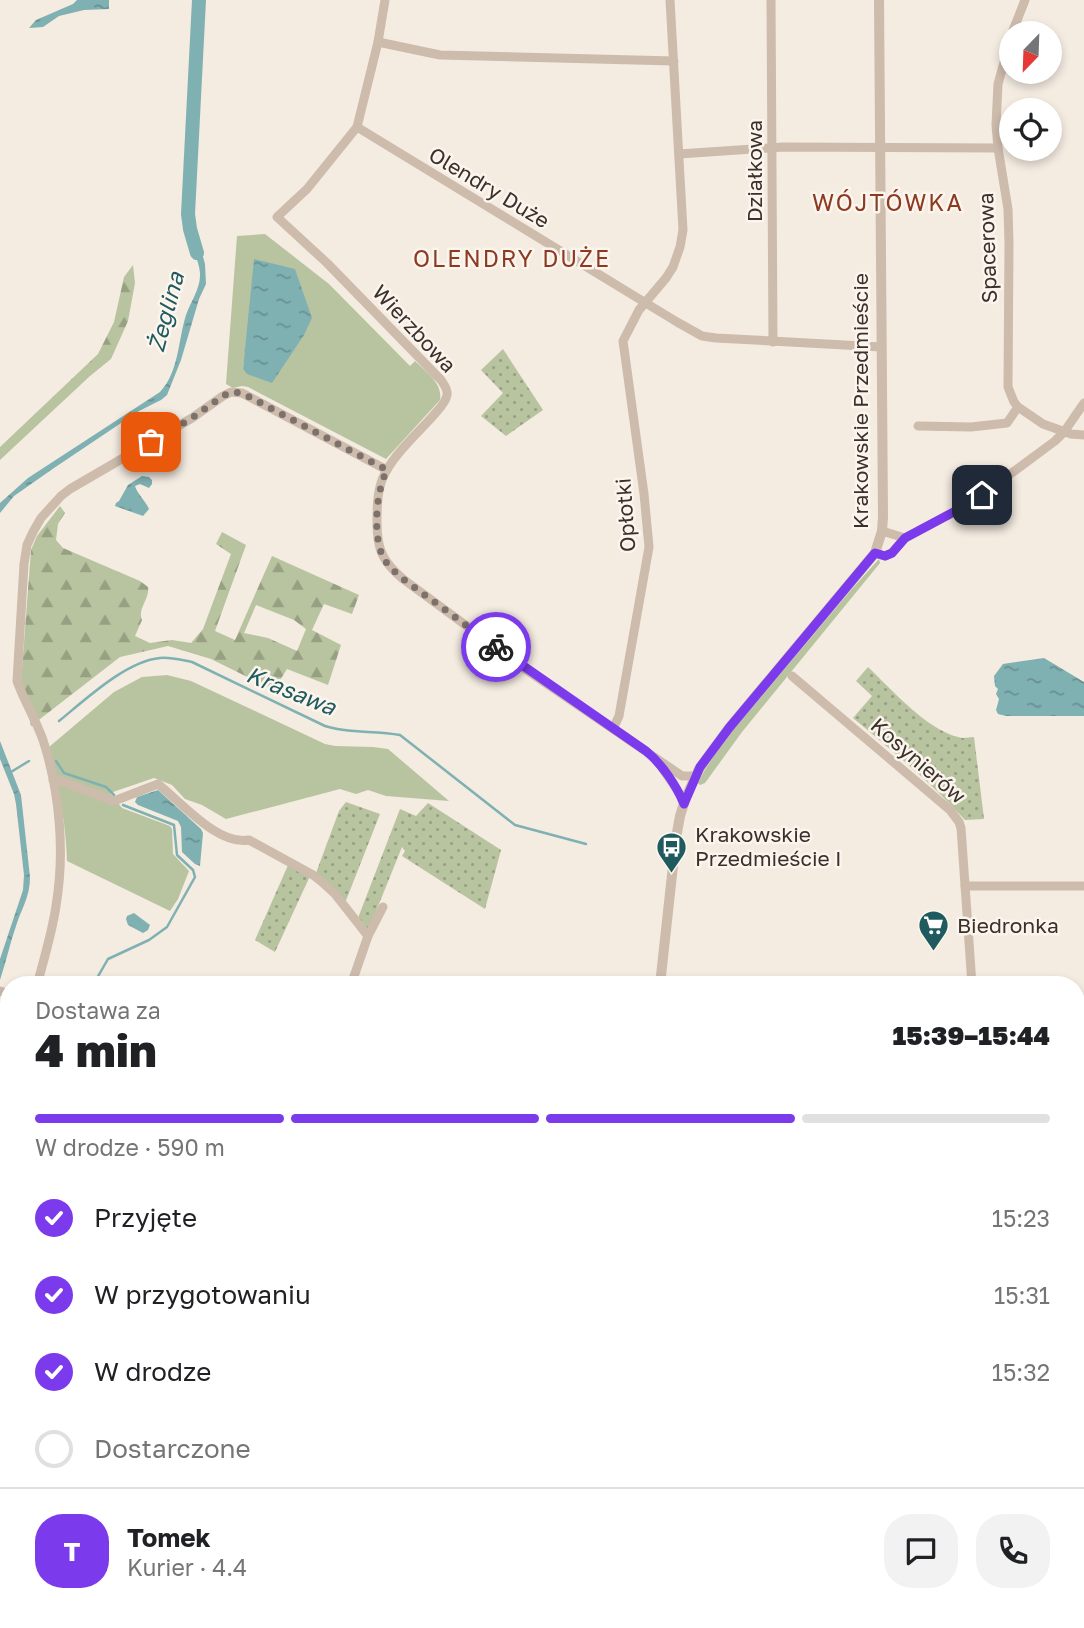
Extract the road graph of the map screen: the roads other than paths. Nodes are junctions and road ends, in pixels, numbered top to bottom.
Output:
1 (385, 0) edge
2 (670, 0) edge
3 (771, 0) edge
4 (879, 0) edge
5 (1025, 0) edge
6 (1017, 21) edge
7 (377, 42) junction
8 (674, 61) junction
9 (999, 80) edge
10 (356, 127) junction
11 (772, 148) junction
12 (880, 148) junction
13 (998, 148) junction
14 (679, 154) junction
15 (645, 303) junction
16 (773, 342) junction
17 (881, 347) junction
18 (1084, 403) edge
19 (1018, 407) junction
20 (918, 426) dead end
21 (1064, 432) junction
22 (1084, 435) edge
23 (387, 470) junction
24 (882, 531) junction
25 (905, 538) junction
26 (880, 555) junction
27 (792, 676) dead end
28 (613, 729) junction
29 (654, 757) junction
30 (696, 776) junction
31 (53, 780) junction
32 (684, 804) junction
33 (965, 886) junction
34 (1084, 886) edge
35 (383, 907) dead end
36 (368, 936) junction
37 (39, 976) edge
38 (354, 976) edge
39 (661, 976) edge
40 (971, 976) edge

1 - 7 street
2 - 8 street, Opłotki
3 - 11 street, Działkowa
4 - 12 street, Krakowskie Przedmieście
5 - 6 street, Spacerowa
7 - 8 street
7 - 10 street
8 - 14 street, Opłotki
9 - 13 street, Spacerowa
10 - 15 street, Olendry Duże
10 - 23 street, Wierzbowa
11 - 12 street
11 - 14 street
11 - 16 street, Działkowa
12 - 13 street
12 - 17 street, Krakowskie Przedmieście
13 - 19 street, Spacerowa
14 - 15 street, Opłotki
15 - 16 street, Olendry Duże
15 - 28 street, Opłotki
16 - 17 street, Olendry Duże
17 - 24 street, Krakowskie Przedmieście
18 - 21 street
19 - 20 street
19 - 21 street
21 - 22 street
21 - 25 street
23 - 28 street, Wierzbowa
23 - 31 street
24 - 25 street
24 - 26 street, Krakowskie Przedmieście
25 - 26 street
26 - 30 street, Krakowskie Przedmieście
27 - 33 street, Kosynierów
28 - 29 street, Wierzbowa
29 - 30 street, Wierzbowa
29 - 32 street, Wierzbowa
30 - 32 street, Krakowskie Przedmieście
31 - 36 street
31 - 37 street
32 - 39 street, Krakowskie Przedmieście
33 - 34 street
33 - 40 street, Kosynierów
35 - 36 street
36 - 38 street

